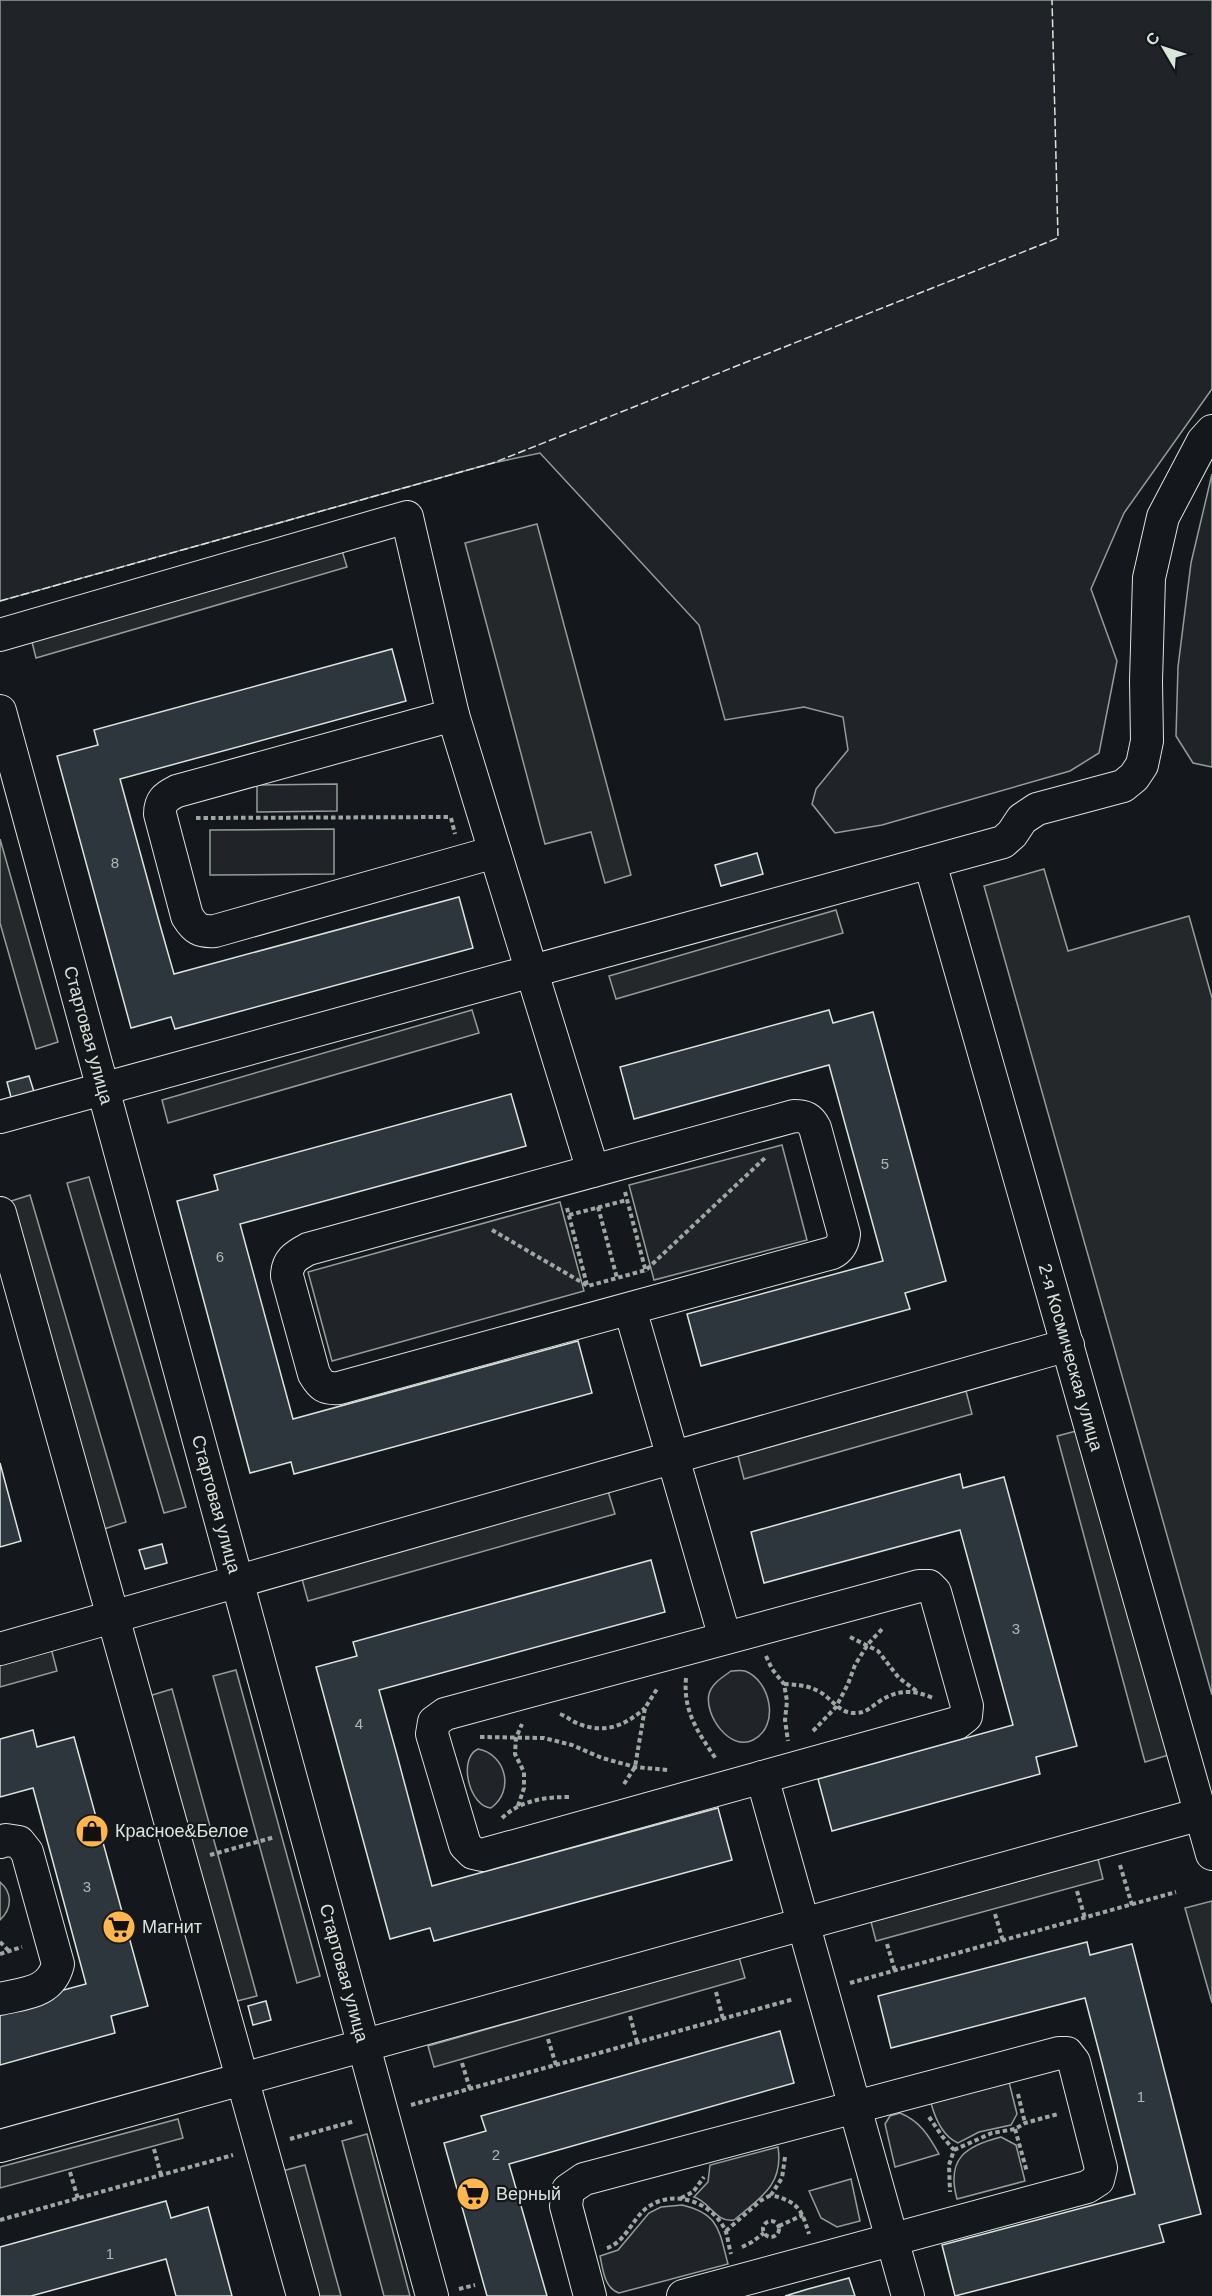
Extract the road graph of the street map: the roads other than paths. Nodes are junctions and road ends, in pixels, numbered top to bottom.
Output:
1 (1212, 431) edge
2 (0, 635) edge
3 (0, 711) edge
4 (453, 714) junction
5 (495, 852) junction
6 (930, 863) junction
7 (532, 972) junction
8 (103, 1089) junction
9 (0, 1117) edge
10 (605, 1168) junction
11 (0, 1213) edge
12 (642, 1305) junction
13 (1068, 1345) junction
14 (672, 1457) junction
15 (237, 1581) junction
16 (113, 1616) junction
17 (725, 1638) junction
18 (0, 1648) edge
19 (762, 1777) junction
20 (1201, 1815) junction
21 (0, 1842) edge
22 (1212, 1854) edge
23 (804, 1924) junction
24 (0, 2000) edge
25 (364, 2046) junction
26 (243, 2079) junction
27 (855, 2107) junction
28 (0, 2146) edge
29 (892, 2240) junction
30 (303, 2296) edge
31 (432, 2296) edge
32 (590, 2296) edge
33 (683, 2296) edge
34 (908, 2296) edge

1 - 6 street
2 - 4 street
3 - 8 street, Стартовая улица
4 - 5 street
4 - 5 street
5 - 7 street
6 - 7 street
6 - 13 street, 2-я Космическая улица
7 - 8 street
7 - 10 street
8 - 9 street
8 - 15 street, Стартовая улица
10 - 12 street
10 - 12 street
11 - 16 street
12 - 14 street
13 - 14 street
13 - 20 street, 2-я Космическая улица
14 - 15 street
14 - 17 street
15 - 16 street
15 - 25 street, Стартовая улица
16 - 18 street
16 - 26 street
17 - 19 street
17 - 19 street
19 - 23 street
20 - 22 street, 2-я Космическая улица
20 - 23 street
21 - 24 street
23 - 25 street
23 - 27 street
25 - 26 street
25 - 31 street, Стартовая улица
26 - 28 street
26 - 30 street
27 - 29 street
27 - 29 street
27 - 32 street
29 - 33 street
29 - 34 street

